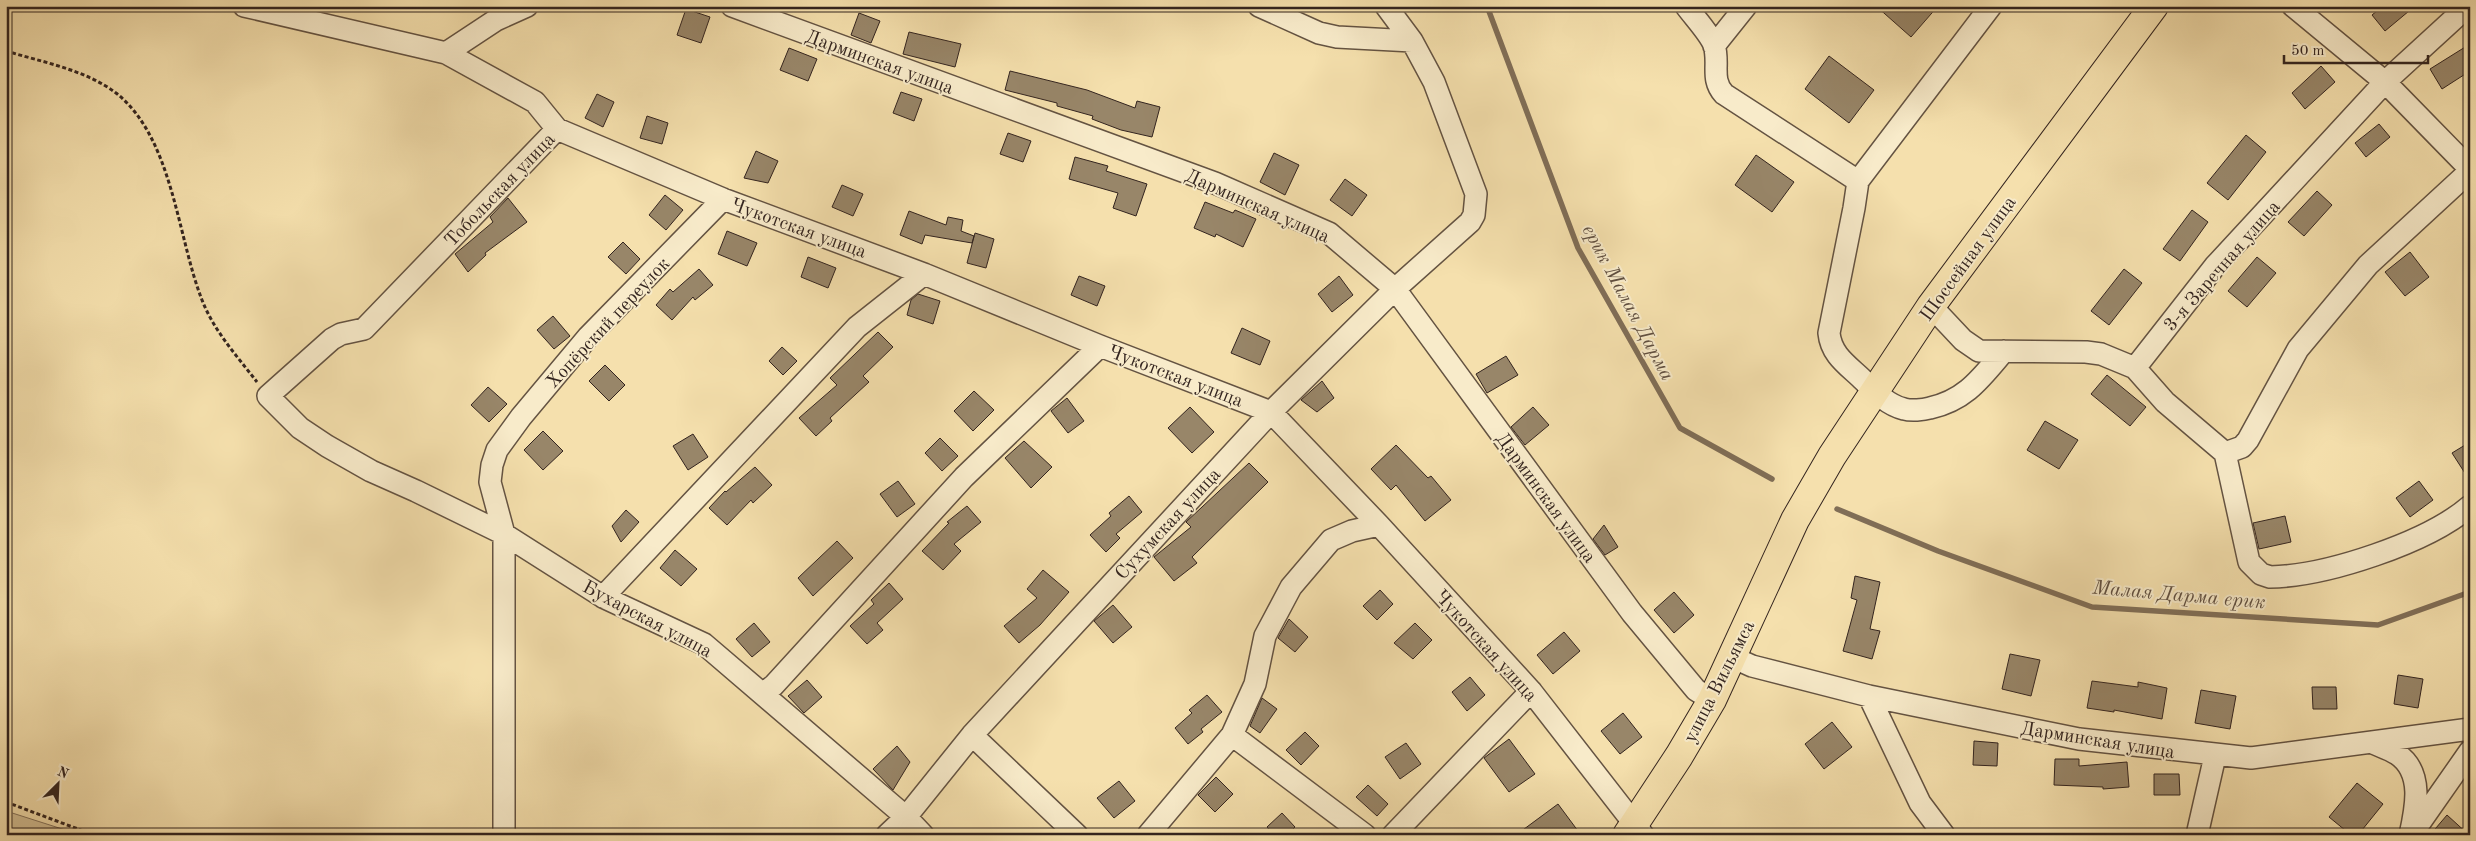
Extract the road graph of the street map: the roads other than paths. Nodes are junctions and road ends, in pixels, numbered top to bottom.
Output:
1 (244, 6) edge
2 (527, 6) edge
3 (732, 6) edge
4 (1259, 6) edge
5 (1386, 6) edge
6 (1686, 6) edge
7 (1746, 6) edge
8 (1991, 6) edge
9 (2154, 6) edge
10 (2293, 6) edge
11 (2468, 6) edge
12 (1412, 42) junction
13 (1714, 46) junction
14 (446, 53) junction
15 (2385, 82) junction
16 (557, 129) junction
17 (2470, 170) edge
18 (1858, 181) junction
19 (723, 199) junction
20 (924, 274) junction
21 (1395, 289) junction
22 (1931, 306) junction
23 (1100, 346) junction
24 (2004, 351) junction
25 (2135, 368) junction
26 (1874, 391) junction
27 (268, 396) joint
28 (1271, 412) junction
29 (2225, 454) junction
30 (2465, 514) edge
31 (1795, 520) joint
32 (1379, 525) junction
33 (504, 534) junction
34 (603, 598) junction
35 (1732, 657) junction
36 (1531, 691) junction
37 (764, 693) junction
38 (1869, 696) junction
39 (1712, 700) junction
40 (2470, 729) edge
41 (972, 735) junction
42 (1232, 735) junction
43 (2371, 742) junction
44 (2470, 751) edge
45 (2215, 756) junction
46 (906, 817) junction
47 (1635, 831) edge
48 (504, 835) edge
49 (887, 835) edge
50 (923, 835) edge
51 (1077, 835) edge
52 (1148, 835) edge
53 (1365, 835) edge
54 (1393, 835) edge
55 (1944, 835) edge
56 (2197, 835) edge
57 (2411, 835) edge

1 - 14 street, Тобольская улица
2 - 14 street
3 - 21 street, Дарминская улица
4 - 12 street
5 - 12 street
6 - 13 street
7 - 13 street
8 - 18 street
9 - 22 main road, Шоссейная улица
10 - 15 street
11 - 15 street, 3-я Заречная улица
12 - 21 street, Сухумская улица
13 - 18 street
14 - 16 street, Тобольская улица
15 - 17 street
15 - 25 street, 3-я Заречная улица
16 - 19 street, Чукотская улица
16 - 27 street, Тобольская улица
17 - 29 street
18 - 26 street
19 - 20 street, Чукотская улица
19 - 33 street, Хопёрский переулок
20 - 23 street, Чукотская улица
20 - 34 street
21 - 28 street, Сухумская улица
21 - 39 street, Дарминская улица
22 - 24 street
22 - 26 main road, Шоссейная улица
23 - 28 street, Чукотская улица
23 - 37 street
24 - 25 street
24 - 26 street
25 - 29 street
26 - 31 main road, Шоссейная улица
27 - 33 street, Бухарская улица
28 - 32 street, Чукотская улица
28 - 41 street, Сухумская улица
29 - 30 street
31 - 35 main road, улица Вильямса
32 - 36 street, Чукотская улица
32 - 42 street
33 - 34 street, Бухарская улица
33 - 48 street
34 - 37 street, Бухарская улица
35 - 38 street, Дарминская улица
35 - 39 main road, улица Вильямса
36 - 47 street, Чукотская улица
36 - 54 street
37 - 46 street, Бухарская улица
38 - 45 street, Дарминская улица
38 - 55 street
39 - 47 main road, улица Вильямса
40 - 43 street, Дарминская улица
41 - 46 street, Сухумская улица
41 - 51 street
42 - 52 street
42 - 53 street
43 - 45 street, Дарминская улица
43 - 57 street
44 - 57 street
45 - 56 street
46 - 49 street, Сухумская улица
46 - 50 street, Бухарская улица

